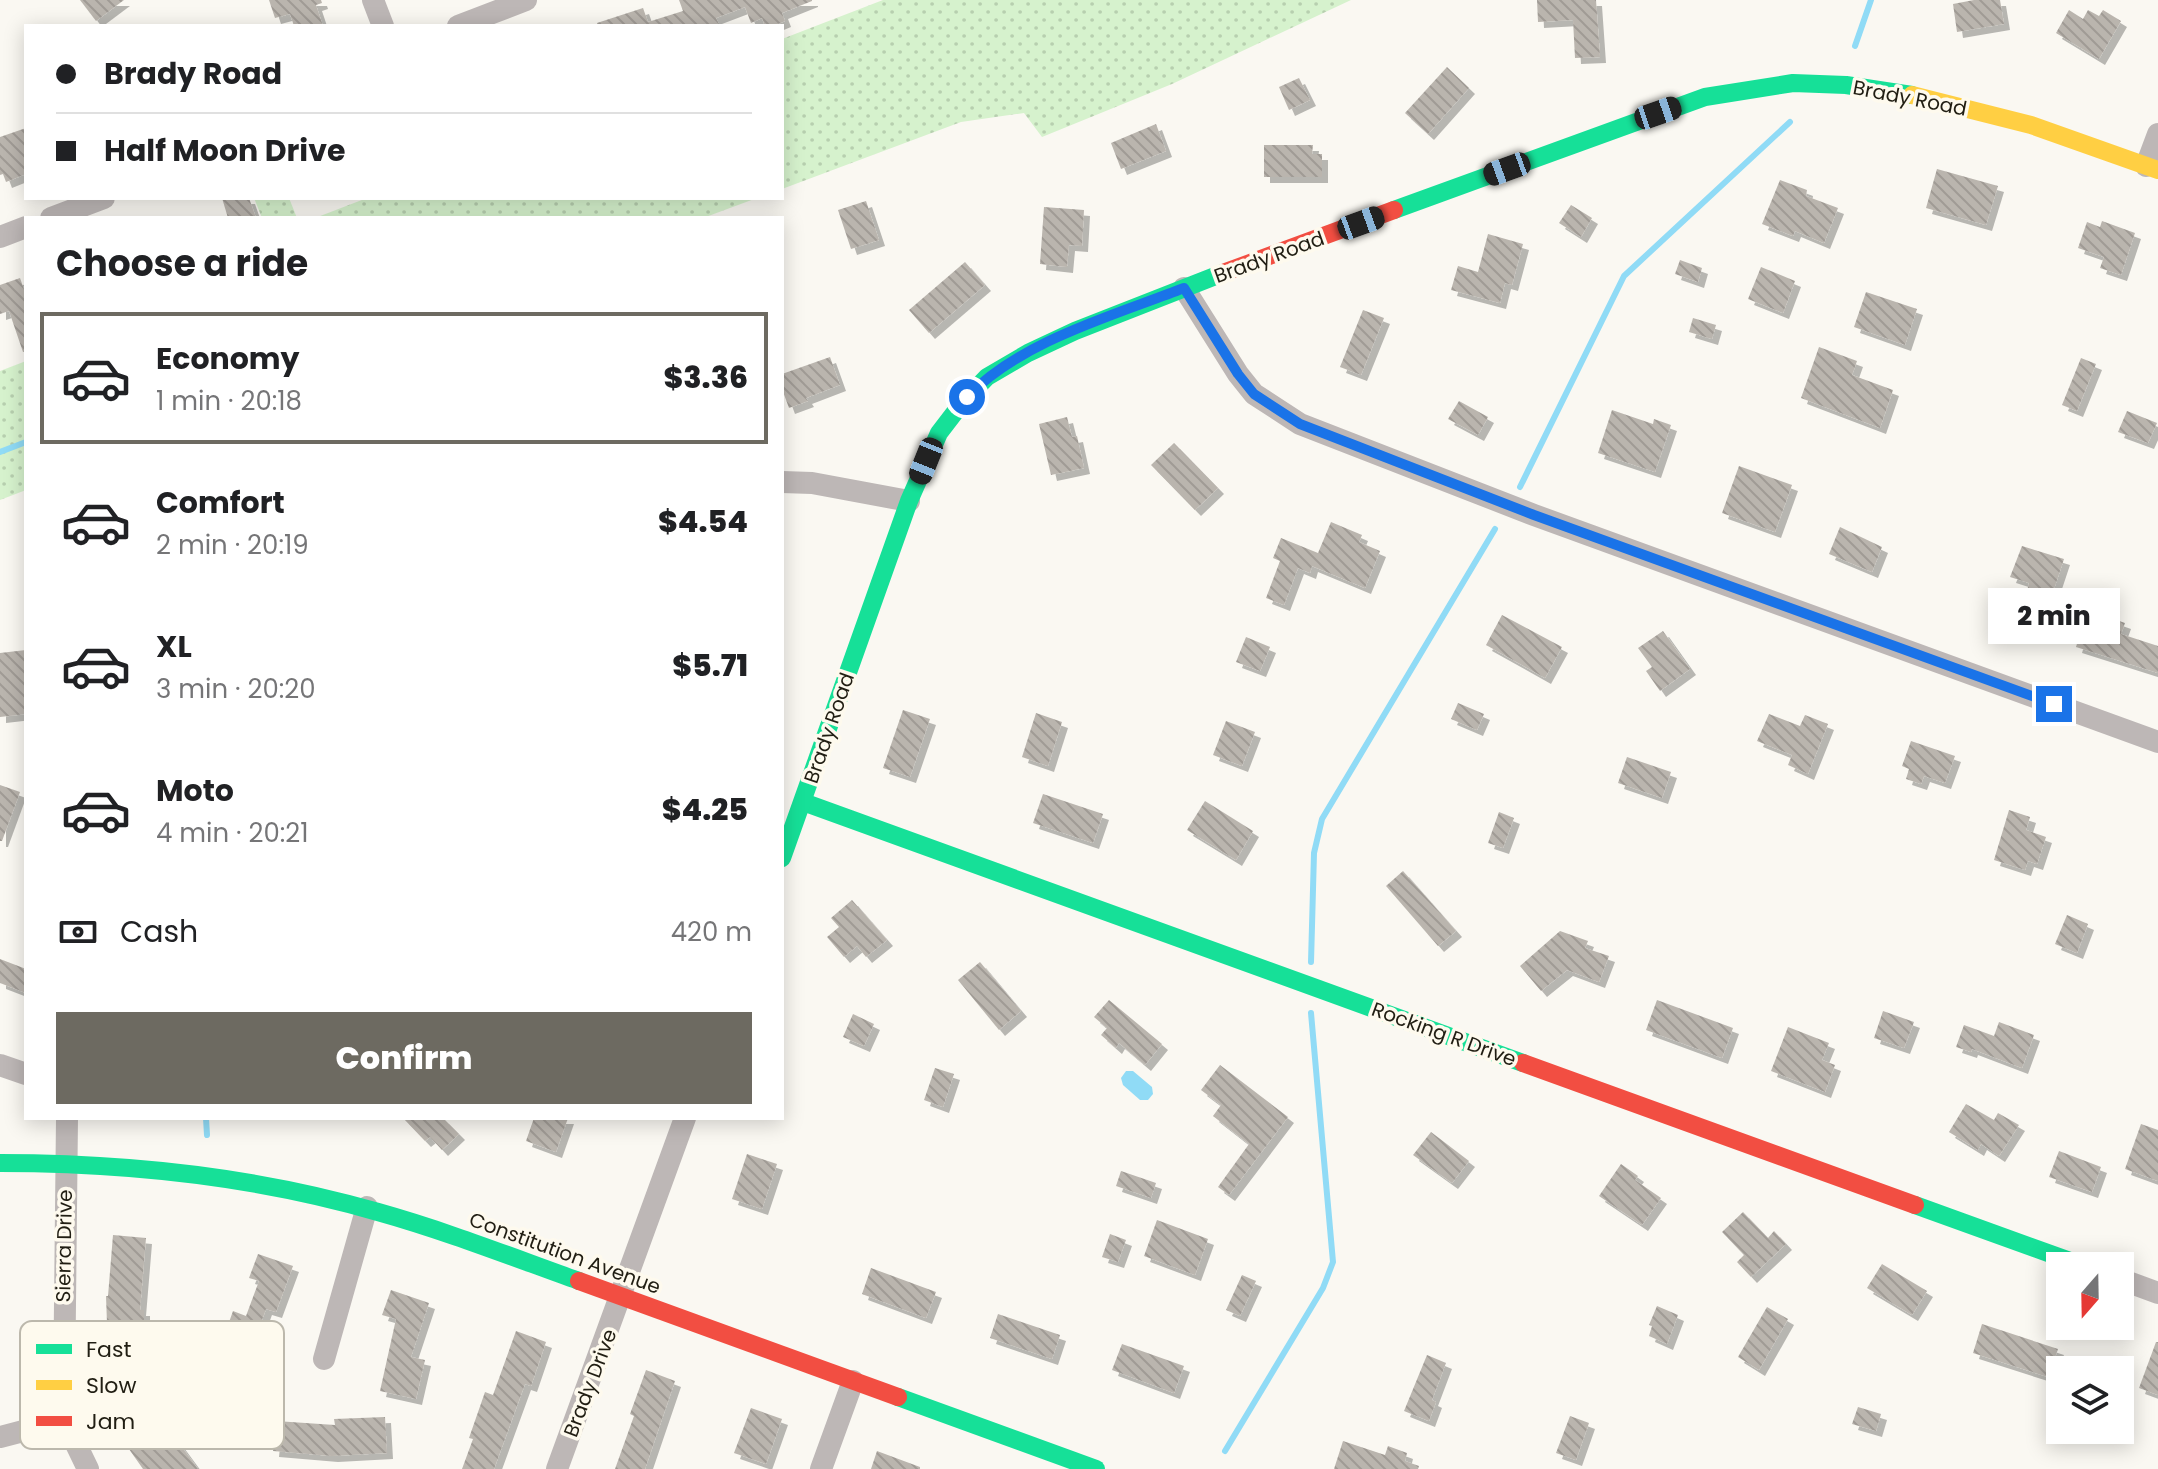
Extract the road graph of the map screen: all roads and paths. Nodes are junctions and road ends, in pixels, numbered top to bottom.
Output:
1 (373, 0) edge
2 (526, 0) edge
3 (382, 24) edge
4 (463, 24) edge
5 (2158, 134) edge
6 (2152, 168) edge
7 (99, 200) edge
8 (56, 216) edge
9 (24, 228) edge
10 (0, 237) edge
11 (1184, 288) junction
12 (784, 482) edge
13 (909, 501) junction
14 (2158, 742) edge
15 (803, 802) junction
16 (784, 853) edge
17 (0, 1065) edge
18 (24, 1073) edge
19 (67, 1120) edge
20 (684, 1120) edge
21 (0, 1163) edge
22 (65, 1163) junction
23 (367, 1207) junction
24 (2046, 1252) edge
25 (2134, 1284) edge
26 (2158, 1293) edge
27 (621, 1296) junction
28 (63, 1321) edge
29 (324, 1359) dead end
30 (853, 1381) junction
31 (20, 1432) edge
32 (0, 1437) edge
33 (78, 1449) edge
34 (88, 1469) edge
35 (557, 1469) edge
36 (821, 1469) edge
37 (1094, 1469) edge

1 - 3 street
2 - 4 street
5 - 6 street
6 - 11 street, Brady Road
7 - 8 street
9 - 10 street
11 - 13 street, Brady Road
11 - 14 street
12 - 13 street
13 - 15 street, Brady Road
15 - 16 street, Brady Road
15 - 24 street, Rocking R Drive
17 - 18 street
19 - 22 street, Sierra Drive
20 - 27 street
21 - 22 street, Constitution Avenue
22 - 23 street, Constitution Avenue
22 - 28 street, Sierra Drive
23 - 27 street, Constitution Avenue
23 - 29 street
25 - 26 street
27 - 30 street, Constitution Avenue
27 - 35 street, Brady Drive
30 - 36 street
30 - 37 street, Constitution Avenue
31 - 32 street
33 - 34 street, Sierra Drive

